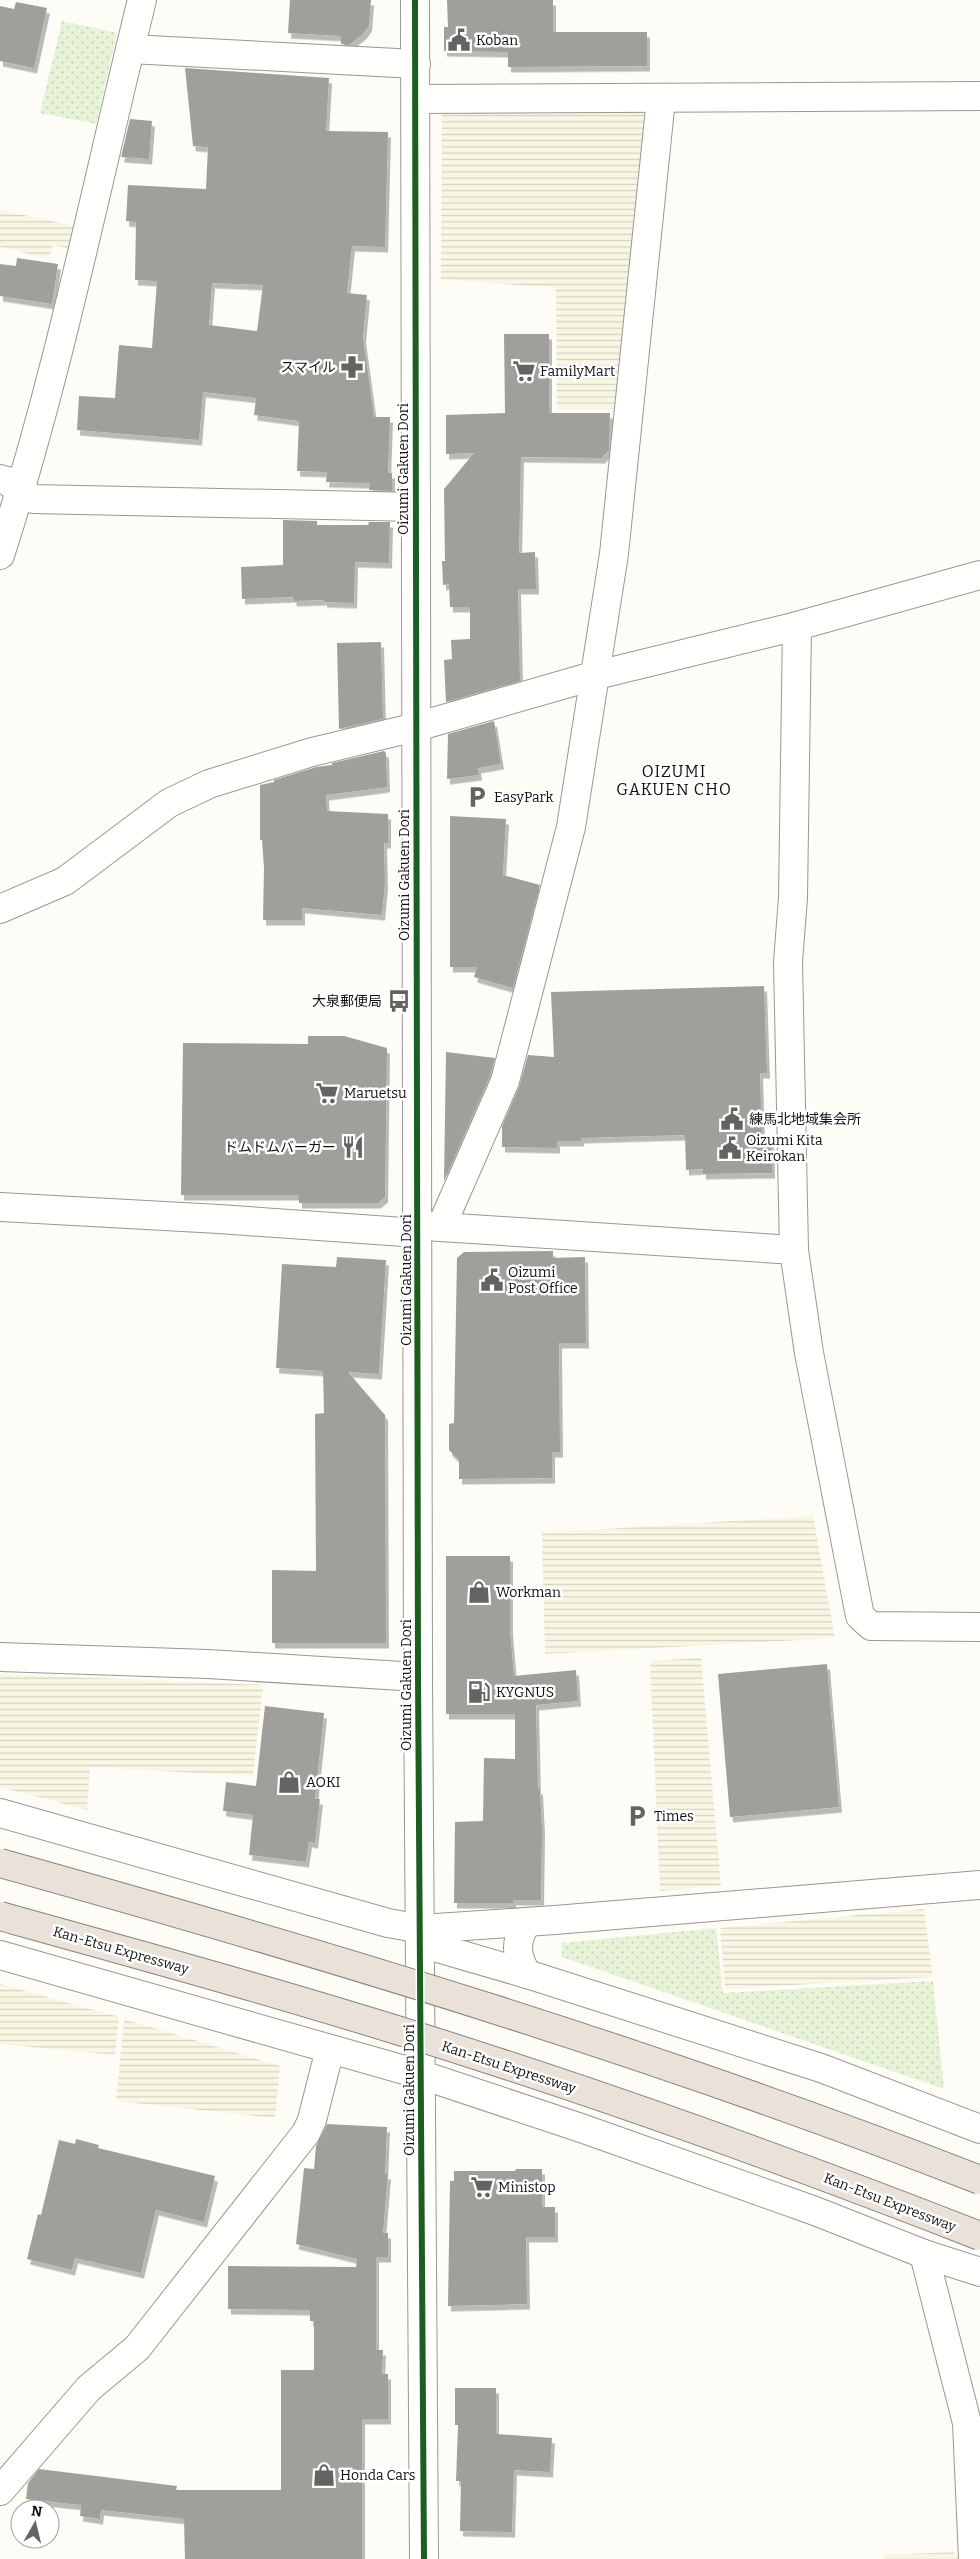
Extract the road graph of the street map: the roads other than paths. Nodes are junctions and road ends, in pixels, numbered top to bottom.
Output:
1 (142, 0) edge
2 (415, 0) edge
3 (130, 49) junction
4 (416, 64) junction
5 (980, 96) edge
6 (416, 99) junction
7 (661, 99) junction
8 (11, 484) edge
9 (416, 507) junction
10 (0, 555) edge
11 (980, 575) edge
12 (797, 626) junction
13 (593, 676) junction
14 (416, 727) junction
15 (0, 909) edge
16 (0, 1207) edge
17 (426, 1228) junction
18 (794, 1250) junction
19 (980, 1627) edge
20 (0, 1657) edge
21 (418, 1677) junction
22 (0, 1813) edge
23 (0, 1863) edge
24 (980, 1885) edge
25 (0, 1916) edge
26 (527, 1922) junction
27 (420, 1929) junction
28 (0, 1955) edge
29 (527, 1974) junction
30 (330, 2049) junction
31 (422, 2075) junction
32 (980, 2129) edge
33 (980, 2180) edge
34 (980, 2236) edge
35 (924, 2254) junction
36 (980, 2272) edge
37 (0, 2491) edge
38 (424, 2559) edge
39 (974, 2559) edge

1 - 3 street
2 - 4 street, Oizumi Gakuen Dori
3 - 4 street
3 - 8 street
4 - 6 street, Oizumi Gakuen Dori
5 - 7 street
6 - 7 street
6 - 9 street, Oizumi Gakuen Dori
7 - 13 street
8 - 9 street
8 - 10 street
9 - 14 street, Oizumi Gakuen Dori
11 - 12 street
12 - 13 street
12 - 18 street
13 - 14 street
13 - 17 street
14 - 15 street
14 - 17 street, Oizumi Gakuen Dori
16 - 17 street
17 - 18 street
17 - 21 street, Oizumi Gakuen Dori
18 - 19 street
20 - 21 street
21 - 27 street, Oizumi Gakuen Dori
22 - 27 street
23 - 33 highway, bridge
24 - 26 street
25 - 34 highway, Kan-Etsu Expressway, bridge
26 - 27 street
26 - 29 street
27 - 29 street
27 - 31 street, Oizumi Gakuen Dori
28 - 30 street
29 - 32 street
30 - 31 street
30 - 37 street
31 - 35 street
31 - 38 street, Oizumi Gakuen Dori
35 - 36 street
35 - 39 street

